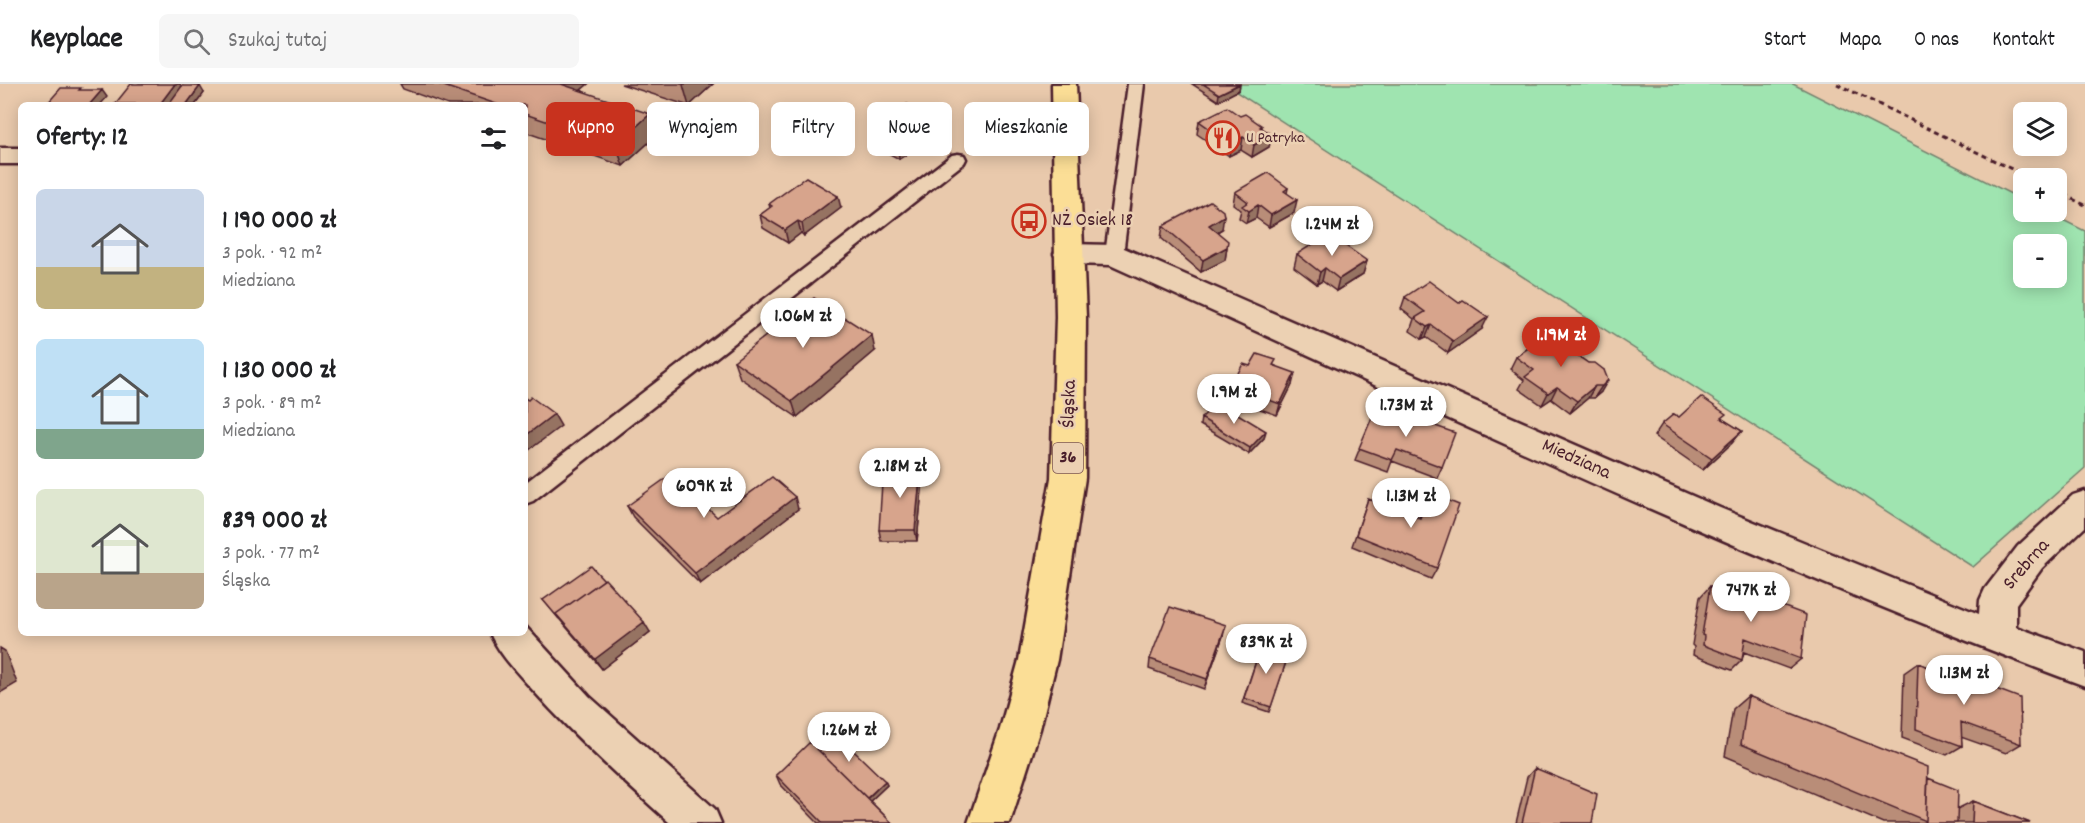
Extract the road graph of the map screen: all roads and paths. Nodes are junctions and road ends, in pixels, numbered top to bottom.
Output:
1 (1064, 84) edge
2 (1136, 84) edge
3 (1837, 84) edge
4 (0, 156) edge
5 (18, 156) edge
6 (958, 159) dead end
7 (2013, 170) edge
8 (2067, 196) edge
9 (2085, 205) edge
10 (1068, 254) junction
11 (1114, 255) junction
12 (528, 493) edge
13 (2085, 505) edge
14 (510, 636) edge
15 (1997, 638) junction
16 (2085, 669) edge
17 (700, 823) edge
18 (989, 823) edge

1 - 10 main road, Śląska / 36
2 - 11 lane
3 - 7 path
4 - 5 street
6 - 12 lane
8 - 9 path
10 - 11 street, Miedziana
10 - 18 main road, Śląska / 36
11 - 15 street, Miedziana
13 - 15 street, Srebrna
14 - 17 street
15 - 16 street, Miedziana

